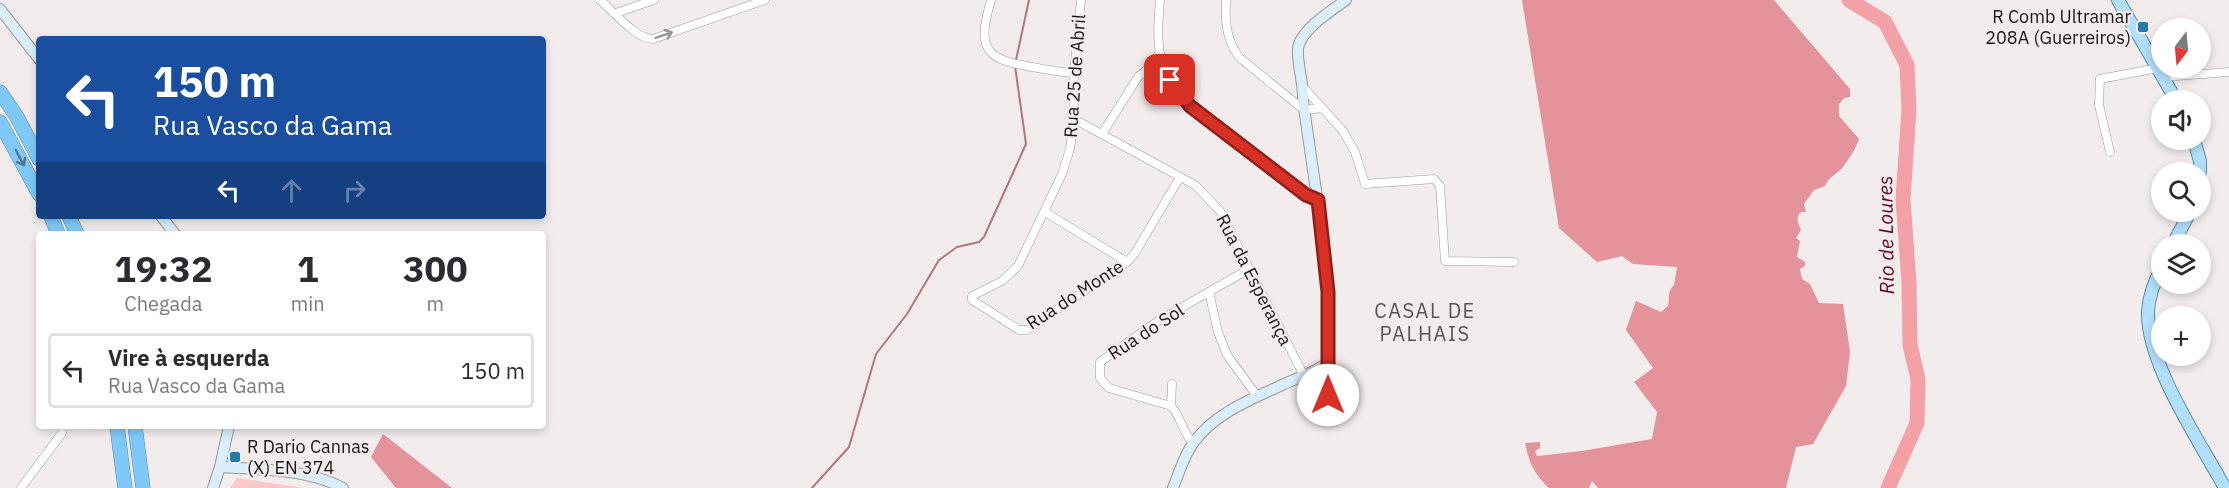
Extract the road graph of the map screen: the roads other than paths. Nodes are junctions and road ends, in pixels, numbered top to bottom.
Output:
1 (600, 0) edge
2 (654, 0) edge
3 (765, 0) edge
4 (991, 0) edge
5 (1081, 0) edge
6 (1160, 0) edge
7 (1226, 0) edge
8 (1346, 0) edge
9 (2118, 0) edge
10 (0, 9) edge
11 (616, 13) junction
12 (1158, 54) junction
13 (36, 55) edge
14 (2151, 55) edge
15 (1146, 71) junction
16 (2211, 72) edge
17 (2229, 72) edge
18 (1074, 73) junction
19 (2151, 73) edge
20 (1170, 80) junction
21 (1304, 88) junction
22 (0, 92) edge
23 (1322, 108) junction
24 (1304, 110) junction
25 (1074, 119) junction
26 (0, 122) edge
27 (1102, 134) junction
28 (2110, 152) dead end
29 (36, 153) edge
30 (1180, 177) junction
31 (36, 188) edge
32 (1318, 200) junction
33 (1045, 212) junction
34 (163, 219) edge
35 (173, 231) edge
36 (1127, 262) junction
37 (1514, 262) dead end
38 (1249, 269) junction
39 (1209, 292) junction
40 (2153, 294) edge
41 (972, 296) joint
42 (1328, 362) junction
43 (1303, 374) junction
44 (1172, 384) dead end
45 (1257, 396) junction
46 (1171, 405) junction
47 (1328, 411) dead end
48 (117, 429) edge
49 (135, 429) edge
50 (228, 429) edge
51 (62, 433) dead end
52 (1193, 443) junction
53 (220, 467) junction
54 (21, 488) edge
55 (125, 488) edge
56 (143, 488) edge
57 (213, 488) edge
58 (343, 488) edge
59 (1173, 488) edge
60 (2225, 488) edge

1 - 11 street
2 - 11 street
11 -> 3 street
4 - 18 street
5 - 18 street, Rua 25 de Abril
6 - 12 street
7 - 24 street
8 - 21 street
9 - 14 main road
10 - 13 street
12 - 15 street
12 - 20 street
15 - 20 street
15 - 27 street
16 - 17 street
18 - 25 street, Rua 25 de Abril
19 - 28 street
20 - 32 street
21 - 23 street
21 - 24 street
22 - 29 highway
23 - 24 street
23 - 37 street
24 - 32 street
25 - 27 street, Rua da Esperança
25 - 33 street, Rua 25 de Abril
26 -> 31 highway
27 - 30 street, Rua da Esperança
30 - 36 street, Rua do Monte
30 - 38 street, Rua da Esperança
32 - 42 street
33 - 36 street
33 - 41 street, Rua 25 de Abril
34 - 35 street
36 - 41 street, Rua do Monte
38 - 39 street, Rua do Sol
38 - 43 street, Rua da Esperança
39 - 45 street
39 - 46 street, Rua do Sol
40 - 60 main road
42 - 43 street
42 - 47 street
43 - 45 street
44 - 46 street
45 - 52 street
46 - 52 street
48 - 55 highway
49 - 56 highway
50 - 53 street
51 - 54 street
52 - 59 street
53 - 57 street
53 - 58 street

